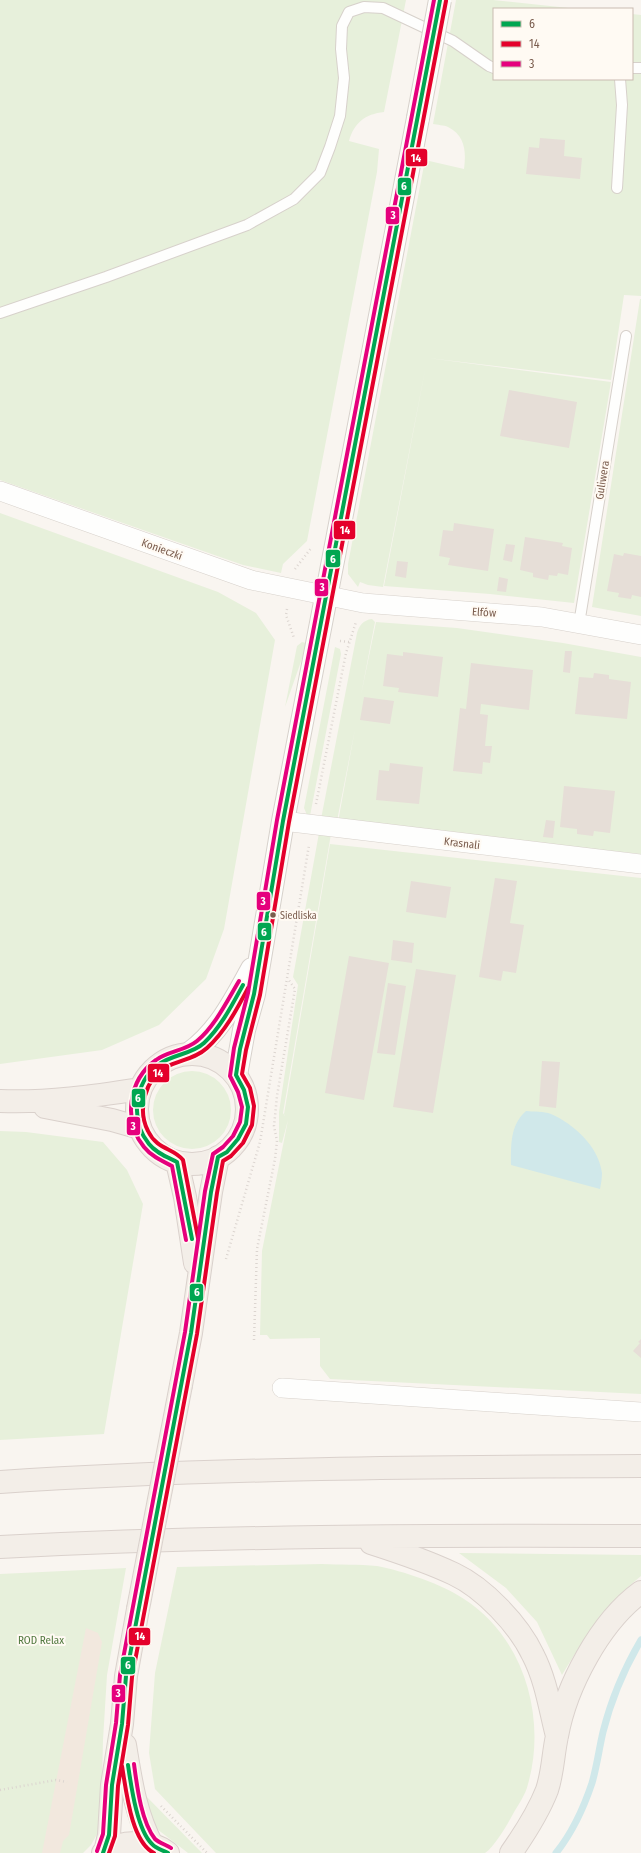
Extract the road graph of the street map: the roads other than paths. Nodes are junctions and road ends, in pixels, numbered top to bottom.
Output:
1 (440, 0) edge
2 (493, 68) edge
3 (620, 80) edge
4 (617, 188) dead end
5 (0, 313) edge
6 (626, 336) dead end
7 (0, 491) edge
8 (327, 596) junction
9 (579, 624) junction
10 (641, 635) edge
11 (283, 821) junction
12 (641, 864) edge
13 (259, 956) junction
14 (190, 1054) junction
15 (236, 1075) junction
16 (140, 1088) junction
17 (10, 1102) edge
18 (140, 1128) junction
19 (218, 1157) junction
20 (177, 1162) junction
21 (198, 1282) junction
22 (282, 1388) dead end
23 (641, 1412) edge
24 (641, 1466) edge
25 (0, 1482) edge
26 (641, 1536) edge
27 (355, 1538) junction
28 (0, 1546) edge
29 (641, 1592) edge
30 (122, 1724) junction
31 (557, 1736) junction
32 (160, 1849) edge
33 (104, 1852) edge
34 (511, 1853) edge

1 - 8 street, bridge
2 - 5 lane
3 - 4 lane
6 - 9 lane, Guliwera
7 - 8 street, Konieczki
8 - 9 street, Elfów
8 - 11 street
9 - 10 street, Elfów
11 - 12 street, Krasnali
11 - 13 street
13 - 14 street
13 - 15 street
14 - 15 main road
14 - 16 main road
15 - 19 main road
16 - 17 main road
16 - 18 main road
17 - 18 main road
18 - 20 main road
19 - 20 main road
19 - 21 main road
20 - 21 main road
21 - 30 main road, bridge
22 - 23 street
24 - 25 main road
26 - 27 main road
27 - 28 main road
27 - 31 main road
29 - 31 main road
30 - 32 main road
30 - 33 main road
31 - 34 main road
32 - 33 main road

